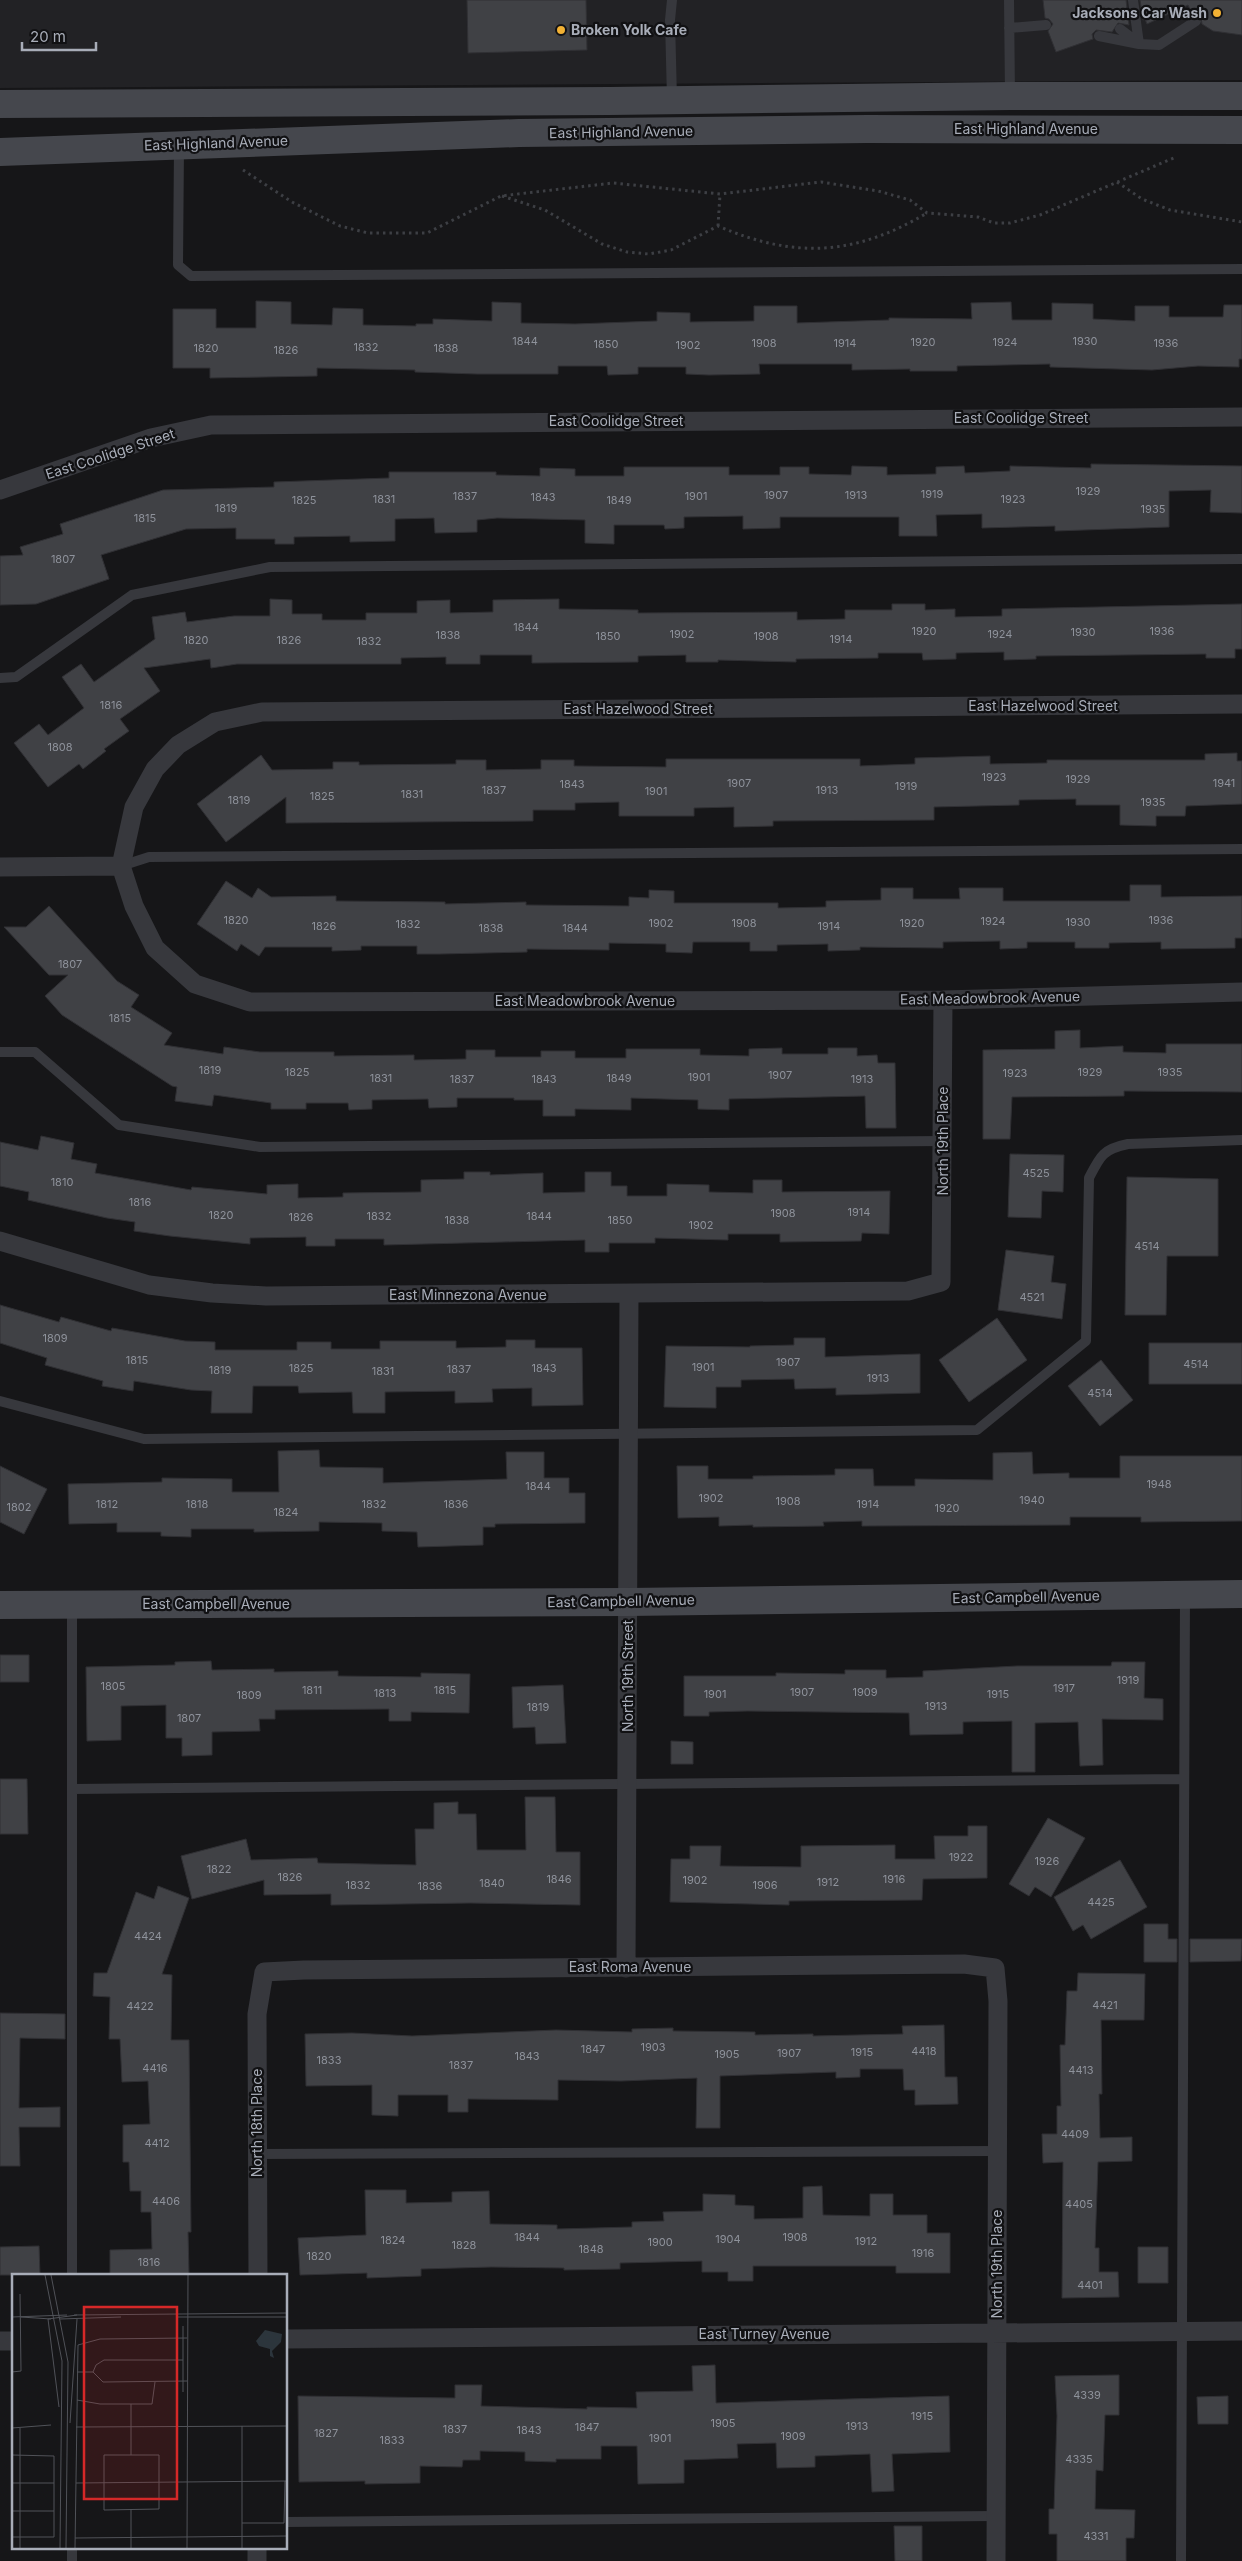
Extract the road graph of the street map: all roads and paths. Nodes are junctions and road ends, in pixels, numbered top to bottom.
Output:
1 (672, 0) edge
2 (1009, 0) edge
3 (1133, 0) edge
4 (1196, 21) dead end
5 (1046, 25) dead end
6 (1009, 28) junction
7 (1120, 28) dead end
8 (1099, 36) dead end
9 (1139, 44) junction
10 (1010, 96) junction
11 (1242, 96) edge
12 (672, 100) junction
13 (0, 104) edge
14 (1011, 129) junction
15 (1242, 130) edge
16 (673, 131) junction
17 (179, 144) junction
18 (0, 152) edge
19 (1185, 152) dead end
20 (237, 166) dead end
21 (1117, 182) junction
22 (720, 194) junction
23 (501, 196) junction
24 (927, 213) junction
25 (1242, 222) edge
26 (718, 226) junction
27 (1242, 270) edge
28 (1242, 417) edge
29 (0, 490) edge
30 (1242, 559) edge
31 (0, 678) edge
32 (1242, 704) edge
33 (1242, 849) edge
34 (121, 866) junction
35 (0, 868) edge
36 (1242, 992) edge
37 (943, 1000) junction
38 (0, 1052) edge
39 (1242, 1140) edge
40 (943, 1141) junction
41 (0, 1241) edge
42 (941, 1282) joint
43 (629, 1294) junction
44 (0, 1401) edge
45 (628, 1435) junction
46 (1242, 1594) edge
47 (1185, 1595) junction
48 (628, 1602) junction
49 (0, 1605) edge
50 (72, 1605) junction
51 (1183, 1780) junction
52 (627, 1784) junction
53 (72, 1789) junction
54 (626, 1968) junction
55 (995, 1968) joint
56 (264, 1972) joint
57 (998, 2151) junction
58 (257, 2154) junction
59 (72, 2274) edge
60 (258, 2274) edge
61 (1182, 2330) junction
62 (1242, 2330) edge
63 (997, 2333) junction
64 (288, 2338) edge
65 (996, 2516) junction
66 (288, 2522) edge
67 (72, 2548) edge
68 (257, 2548) edge
69 (72, 2561) edge
70 (257, 2561) edge
71 (996, 2561) edge
72 (1181, 2561) edge

1 - 12 lane
2 - 6 lane
3 - 9 lane
4 - 9 lane
5 - 6 lane
6 - 10 lane
7 - 9 lane
8 - 9 lane
10 - 11 main road
10 - 12 main road
10 - 14 main road
12 - 13 main road
12 - 16 main road
14 - 15 main road, East Highland Avenue
14 - 16 main road, East Highland Avenue
16 - 17 main road, East Highland Avenue
17 - 18 main road, East Highland Avenue
17 - 27 lane
19 - 21 path
20 - 23 path
21 - 24 path
21 - 25 path
22 - 23 path
22 - 24 path
22 - 26 path
23 - 26 path
24 - 26 path
28 - 29 street, East Coolidge Street
30 - 31 lane
32 - 34 street, East Hazelwood Street
33 - 34 lane
34 - 35 street
34 - 37 street, East Meadowbrook Avenue
36 - 37 street, East Meadowbrook Avenue
37 - 40 street, North 19th Place
38 - 40 lane
39 - 45 lane
40 - 42 street, North 19th Place
41 - 43 street, East Minnezona Avenue
42 - 43 street, East Minnezona Avenue
43 - 45 street, North 19th Street
44 - 45 lane
45 - 48 street, North 19th Street
46 - 47 main road, East Campbell Avenue
47 - 48 main road, East Campbell Avenue
47 - 51 lane
48 - 50 main road, East Campbell Avenue
48 - 52 street, North 19th Street
49 - 50 main road, East Campbell Avenue
50 - 53 lane
51 - 52 lane
51 - 61 lane
52 - 53 lane
52 - 54 street, North 19th Street
53 - 59 lane
54 - 55 street, East Roma Avenue
54 - 56 street, East Roma Avenue
55 - 57 street, North 19th Place
56 - 58 street, North 18th Place
57 - 58 lane
57 - 63 street, North 19th Place
58 - 60 street, North 18th Place
61 - 62 street, East Turney Avenue
61 - 63 street, East Turney Avenue
61 - 72 lane
63 - 64 street, East Turney Avenue
63 - 65 street, North 19th Place
65 - 66 lane
65 - 71 street, North 19th Place
67 - 69 lane
68 - 70 street

